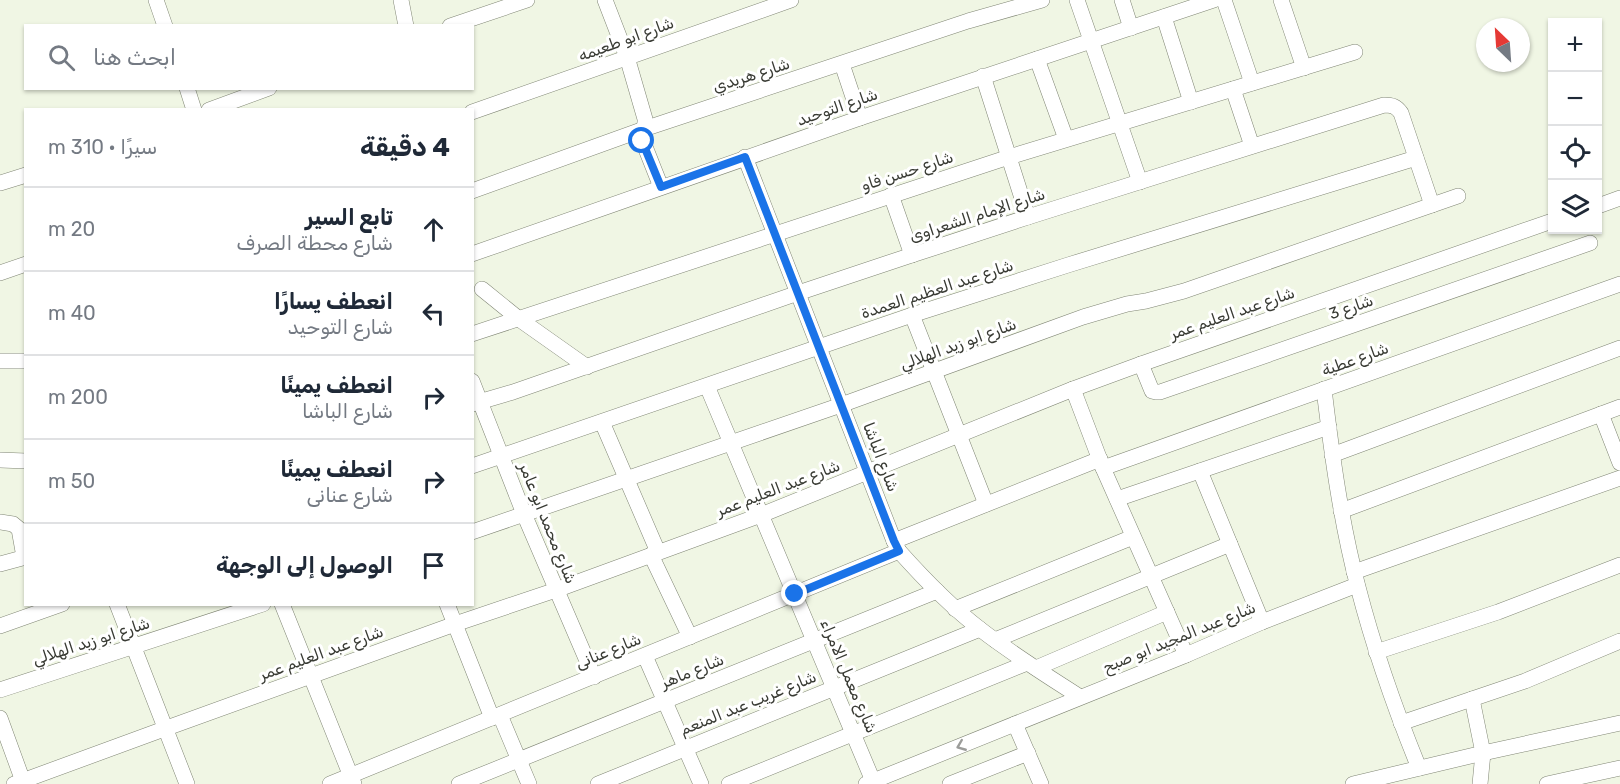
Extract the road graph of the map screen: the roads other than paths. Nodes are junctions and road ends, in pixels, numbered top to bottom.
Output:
1 (156, 0) edge
2 (401, 0) edge
3 (527, 0) edge
4 (605, 0) edge
5 (791, 0) edge
6 (1042, 0) edge
7 (1077, 0) edge
8 (1122, 0) edge
9 (1214, 0) edge
10 (1224, 0) edge
11 (1281, 0) edge
12 (1180, 5) edge
13 (1164, 17) junction
14 (164, 24) edge
15 (406, 24) edge
16 (456, 24) edge
17 (1131, 28) junction
18 (1091, 41) junction
19 (1356, 52) dead end
20 (627, 57) junction
21 (1037, 59) junction
22 (842, 64) junction
23 (1304, 68) junction
24 (983, 76) junction
25 (1252, 83) junction
26 (1233, 89) junction
27 (188, 90) edge
28 (263, 90) edge
29 (1191, 102) junction
30 (193, 108) edge
31 (214, 108) edge
32 (474, 111) edge
33 (860, 118) junction
34 (1119, 123) junction
35 (644, 129) junction
36 (1066, 139) junction
37 (1252, 146) junction
38 (745, 157) junction
39 (1008, 157) junction
40 (1416, 158) junction
41 (24, 176) edge
42 (1140, 182) junction
43 (0, 183) edge
44 (661, 187) junction
45 (474, 190) edge
46 (891, 195) junction
47 (1458, 196) dead end
48 (1620, 198) edge
49 (1432, 205) junction
50 (1602, 205) edge
51 (1028, 217) junction
52 (1548, 222) edge
53 (775, 234) junction
54 (1590, 243) dead end
55 (474, 253) edge
56 (912, 255) junction
57 (24, 265) edge
58 (0, 273) edge
59 (1620, 284) edge
60 (482, 289) dead end
61 (798, 293) junction
62 (912, 315) junction
63 (519, 318) junction
64 (474, 333) edge
65 (819, 347) junction
66 (1620, 348) edge
67 (24, 361) edge
68 (0, 362) edge
69 (1141, 364) junction
70 (587, 367) junction
71 (934, 372) junction
72 (707, 386) junction
73 (1073, 389) junction
74 (1324, 389) junction
75 (476, 403) edge
76 (841, 405) junction
77 (1620, 406) edge
78 (1600, 414) junction
79 (602, 422) junction
80 (1329, 427) junction
81 (959, 435) junction
82 (731, 443) junction
83 (1332, 455) junction
84 (502, 456) junction
85 (0, 460) edge
86 (24, 461) edge
87 (1620, 462) edge
88 (1101, 464) junction
89 (474, 465) edge
90 (1200, 471) junction
91 (867, 473) junction
92 (1620, 478) edge
93 (626, 479) junction
94 (1117, 499) junction
95 (987, 504) junction
96 (1341, 511) junction
97 (524, 514) junction
98 (761, 515) junction
99 (0, 522) edge
100 (474, 531) edge
101 (1133, 537) junction
102 (1230, 544) junction
103 (896, 546) junction
104 (24, 552) edge
105 (655, 554) junction
106 (24, 557) edge
107 (0, 564) edge
108 (1620, 565) edge
109 (1151, 576) junction
110 (1356, 579) junction
111 (556, 590) junction
112 (937, 591) junction
113 (795, 594) junction
114 (56, 606) edge
115 (118, 606) edge
116 (257, 606) edge
117 (283, 606) edge
118 (448, 606) edge
119 (955, 609) junction
120 (1167, 612) junction
121 (1262, 622) junction
122 (454, 624) junction
123 (0, 626) edge
124 (980, 629) junction
125 (690, 637) junction
126 (814, 640) junction
127 (995, 640) junction
128 (1620, 641) edge
129 (133, 646) junction
130 (1376, 652) junction
131 (1186, 655) junction
132 (645, 656) junction
133 (1032, 666) junction
134 (311, 676) junction
135 (594, 677) junction
136 (834, 688) junction
137 (0, 690) edge
138 (1080, 697) junction
139 (1472, 699) junction
140 (665, 701) junction
141 (496, 717) junction
142 (0, 718) edge
143 (1401, 723) junction
144 (1620, 723) edge
145 (1015, 724) junction
146 (164, 729) junction
147 (854, 734) junction
148 (686, 748) junction
149 (1028, 753) junction
150 (1483, 753) junction
151 (519, 760) junction
152 (1419, 768) junction
153 (1620, 768) edge
154 (352, 780) edge
155 (869, 782) edge
156 (20, 783) edge
157 (187, 784) edge
158 (330, 784) edge
159 (459, 784) edge
160 (529, 784) edge
161 (598, 784) edge
162 (701, 784) edge
163 (729, 784) edge
164 (950, 784) edge
165 (1041, 784) edge
166 (1355, 784) edge
167 (1480, 784) edge
168 (1547, 784) edge

1 - 14 street
2 - 15 street
3 - 16 street
4 - 20 street
5 - 20 street, شارع ابو طعيمه
6 - 22 street, شارع هريدي
7 - 18 street
8 - 17 street
9 - 12 street, شارع التوحيد
10 - 25 street
11 - 23 street
12 - 13 street, شارع التوحيد
13 - 17 street, شارع التوحيد
13 - 29 street
17 - 18 street, شارع التوحيد
18 - 21 street, شارع التوحيد
18 - 34 street
19 - 23 street, شارع حسن فاو
20 - 32 street, شارع ابو طعيمه
20 - 35 street
21 - 24 street, شارع التوحيد
21 - 36 street
22 - 33 street
22 - 35 street, شارع هريدي
23 - 25 street, شارع حسن فاو
24 - 33 street, شارع التوحيد
24 - 39 street
25 - 26 street, شارع حسن فاو
26 - 29 street, شارع حسن فاو
26 - 37 street
27 - 30 street
28 - 31 street
29 - 34 street, شارع حسن فاو
33 - 38 street, شارع التوحيد
34 - 36 street, شارع حسن فاو
34 - 42 street
35 - 44 street
35 - 45 street, شارع هريدي
36 - 39 street, شارع حسن فاو
37 - 40 street, شارع الإمام الشعراوى
37 - 42 street, شارع الإمام الشعراوى
38 - 44 street, شارع التوحيد
38 - 53 street, شارع الباشا
39 - 46 street, شارع حسن فاو
39 - 51 street
40 - 49 street, شارع الإمام الشعراوى
40 - 62 street, شارع عبد العظيم العمدة
41 - 43 street
42 - 51 street, شارع الإمام الشعراوى
44 - 55 street, شارع التوحيد
46 - 53 street, شارع حسن فاو
46 - 56 street
47 - 49 street, شارع ابو زيد الهلالي
48 - 50 street
49 - 71 street, شارع ابو زيد الهلالي
51 - 56 street, شارع الإمام الشعراوى
52 - 69 street, شارع عبد العليم عمر
53 - 61 street, شارع الباشا
53 - 63 street, شارع حسن فاو
54 - 69 street, شارع 3
56 - 61 street, شارع الإمام الشعراوى
57 - 58 street
59 - 74 street, شارع عطية
60 - 63 street
61 - 65 street, شارع الباشا
61 - 70 street, شارع الإمام الشعراوى
62 - 65 street, شارع عبد العظيم العمدة
62 - 71 street
63 - 64 street, شارع حسن فاو
63 - 70 street
65 - 72 street, شارع عبد العظيم العمدة
65 - 76 street, شارع الباشا
66 - 83 street
67 - 68 street
69 - 73 street, شارع عبد العليم عمر
70 - 75 street, شارع الإمام الشعراوى
71 - 76 street, شارع ابو زيد الهلالي
71 - 81 street
72 - 79 street, شارع عبد العظيم العمدة
72 - 82 street, شارع معمل الامراء
73 - 81 street, شارع عبد العليم عمر
73 - 88 street
74 - 80 street
74 - 88 street, شارع عطية
75 - 84 street, شارع محمد ابو عامر
76 - 82 street, شارع ابو زيد الهلالي
76 - 91 street, شارع الباشا
77 - 78 street
78 - 87 street
78 - 96 street
79 - 84 street, شارع عبد العظيم العمدة
79 - 93 street
80 - 83 street
80 - 90 street
81 - 91 street, شارع عبد العليم عمر
81 - 95 street
82 - 93 street, شارع ابو زيد الهلالي
82 - 98 street, شارع معمل الامراء
83 - 96 street
84 - 89 street, شارع عبد العظيم العمدة
84 - 97 street, شارع محمد ابو عامر
85 - 86 street
88 - 94 street
88 - 95 street, شارع عنانى
90 - 94 street
90 - 102 street
91 - 98 street, شارع عبد العليم عمر
91 - 103 street, شارع الباشا
92 - 110 street, شارع عبد المجيد ابو صبح
93 - 97 street, شارع ابو زيد الهلالي
93 - 105 street
94 - 101 street
95 - 103 street, شارع عنانى
96 - 110 street
97 - 100 street, شارع ابو زيد الهلالي
97 - 111 street, شارع محمد ابو عامر
98 - 105 street, شارع عبد العليم عمر
98 - 113 street, شارع معمل الامراء
99 - 104 street
101 - 109 street
101 - 119 street
102 - 109 street
102 - 121 street
103 - 112 street, شارع الباشا
103 - 113 street, شارع عنانى
105 - 111 street, شارع عبد العليم عمر
105 - 125 street
106 - 107 street
108 - 130 street
109 - 120 street
109 - 127 street
110 - 121 street, شارع عبد المجيد ابو صبح
110 - 130 street
111 - 122 street, شارع عبد العليم عمر
111 - 135 street, شارع محمد ابو عامر
112 - 119 street, شارع الباشا
112 - 126 street, شارع ماهر
113 - 125 street, شارع عنانى
113 - 126 street, شارع معمل الامراء
114 - 123 street
115 - 129 street
116 - 129 street, شارع ابو زيد الهلالي
117 - 134 street
118 - 122 street
119 - 124 street, شارع الباشا
120 - 131 street
120 - 133 street
121 - 131 street, شارع عبد المجيد ابو صبح
122 - 134 street, شارع عبد العليم عمر
122 - 141 street
124 - 127 street, شارع الباشا
124 - 136 street, شارع غريب عبد المنعم
125 - 132 street, شارع عنانى
126 - 136 street, شارع معمل الامراء
126 - 140 street, شارع ماهر
127 - 133 street, شارع الباشا
128 - 139 street
129 - 137 street, شارع ابو زيد الهلالي
129 - 146 street
130 - 143 street
131 - 138 street, شارع عبد المجيد ابو صبح
132 - 135 street, شارع عنانى
132 - 140 street
133 - 138 street, شارع الباشا
133 - 147 street
134 - 146 street, شارع عبد العليم عمر
134 - 154 street
135 - 141 street, شارع عنانى
136 - 147 street, شارع معمل الامراء
136 - 148 street, شارع غريب عبد المنعم
138 - 145 street, شارع عبد المجيد ابو صبح
139 - 143 street
139 - 150 street
140 - 148 street
140 - 151 street, شارع ماهر
141 - 151 street
141 - 154 street, شارع عنانى
142 - 156 street
143 - 152 street
144 - 150 street
145 - 149 street
145 -> 155 street, شارع عبد المجيد ابو صبح
146 - 156 street, شارع عبد العليم عمر
146 - 157 street
147 - 155 street, شارع معمل الامراء
147 - 163 street
148 - 161 street, شارع غريب عبد المنعم
148 - 162 street
149 - 164 street
149 - 165 street
150 - 152 street
150 - 167 street
151 - 159 street, شارع ماهر
151 - 160 street
152 - 166 street
153 - 168 street
154 - 158 street, شارع عنانى

